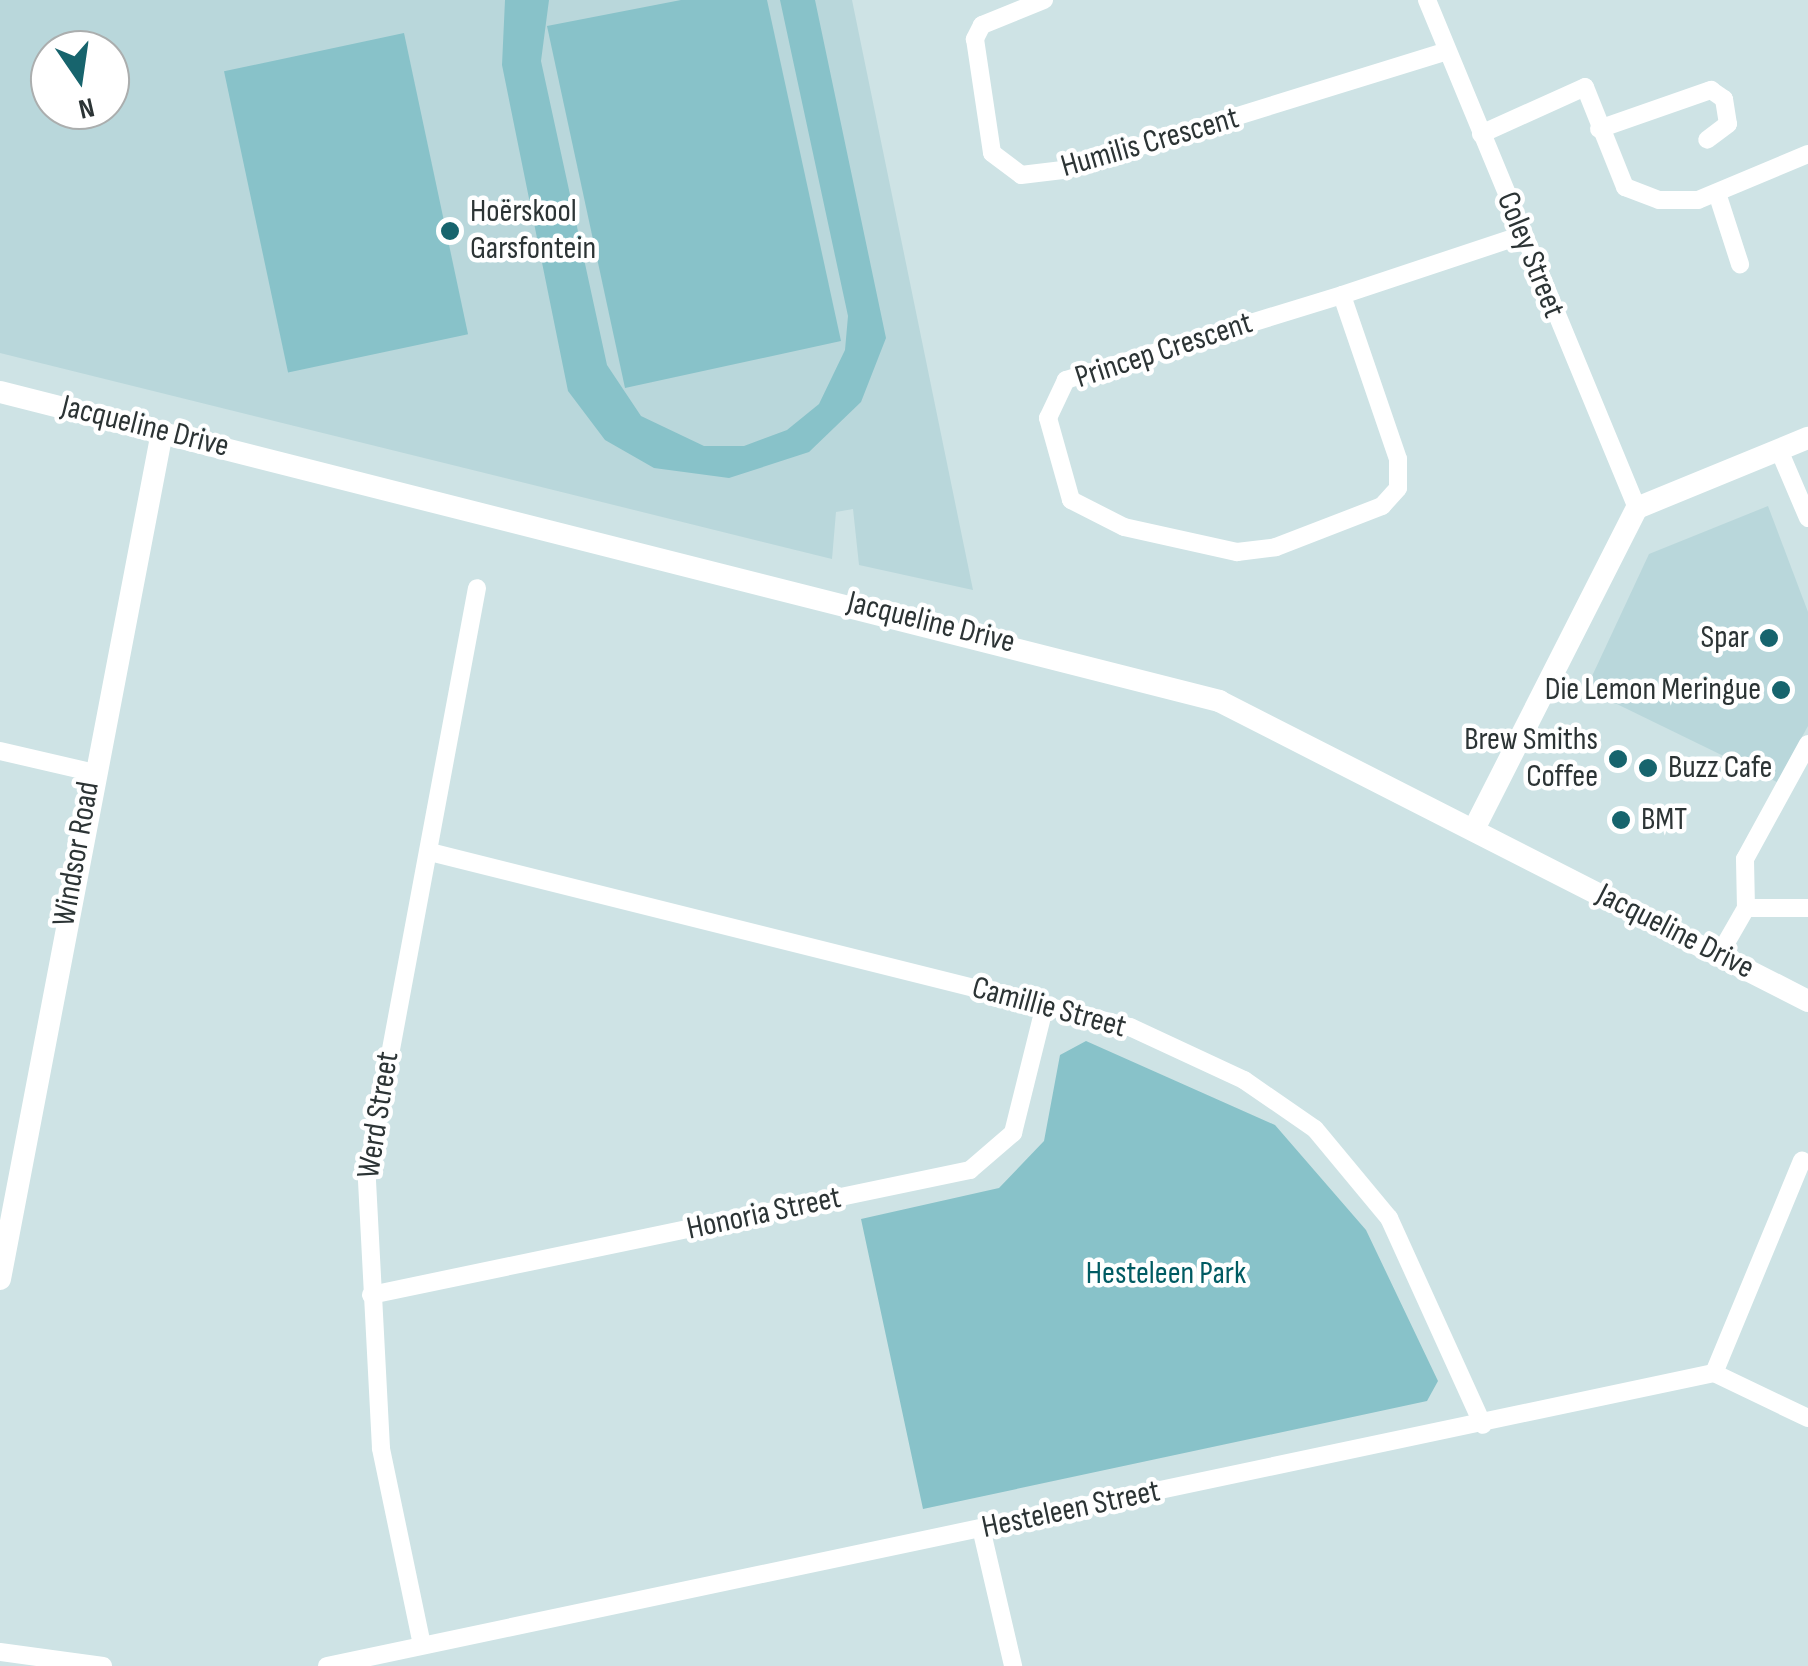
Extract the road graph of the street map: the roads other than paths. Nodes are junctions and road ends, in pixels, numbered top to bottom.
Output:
1 (1044, 0) edge
2 (1427, 0) edge
3 (1447, 51) junction
4 (1599, 130) junction
5 (1481, 134) junction
6 (1707, 140) dead end
7 (1808, 154) edge
8 (1718, 193) junction
9 (1522, 235) junction
10 (1740, 264) dead end
11 (1342, 295) junction
12 (0, 392) edge
13 (162, 432) junction
14 (1808, 438) edge
15 (1779, 450) junction
16 (1636, 508) junction
17 (1808, 518) edge
18 (477, 588) dead end
19 (1808, 744) edge
20 (0, 751) edge
21 (91, 772) junction
22 (1476, 827) junction
23 (430, 852) junction
24 (1746, 908) junction
25 (1808, 908) edge
26 (1719, 955) junction
27 (1808, 1001) edge
28 (1045, 1006) junction
29 (1802, 1160) dead end
30 (0, 1279) edge
31 (372, 1296) junction
32 (1714, 1373) junction
33 (1808, 1418) edge
34 (1483, 1425) junction
35 (982, 1528) junction
36 (422, 1646) junction
37 (0, 1652) edge
38 (103, 1666) edge
39 (326, 1666) edge
40 (1013, 1666) edge

1 - 3 street, Humilis Crescent
2 - 3 street, Coley Street
3 - 5 street, Coley Street
4 - 5 street
4 - 6 street
4 - 8 street
5 - 9 street, Coley Street
7 - 8 street
8 - 10 street
9 - 11 street, Princep Crescent
9 - 16 street, Coley Street
11 - 11 street, Princep Crescent
12 - 13 street, Jacqueline Drive
13 - 21 street, Windsor Road
13 - 22 street, Jacqueline Drive
14 - 15 street
15 - 16 street
15 - 17 street
16 - 22 street
18 - 23 street, Werd Street
19 - 24 street
20 - 21 street
21 - 30 street, Windsor Road
22 - 26 street, Jacqueline Drive
23 - 28 street, Camillie Street
23 - 31 street, Werd Street
24 - 25 street
24 - 26 street
26 - 27 street, Jacqueline Drive
28 - 31 street, Honoria Street
28 - 34 street, Camillie Street
29 - 32 street
31 - 36 street, Werd Street
32 - 33 street
32 - 34 street, Hesteleen Street
34 - 35 street, Hesteleen Street
35 - 36 street, Hesteleen Street
35 - 40 street
36 - 39 street, Hesteleen Street
37 - 38 street

